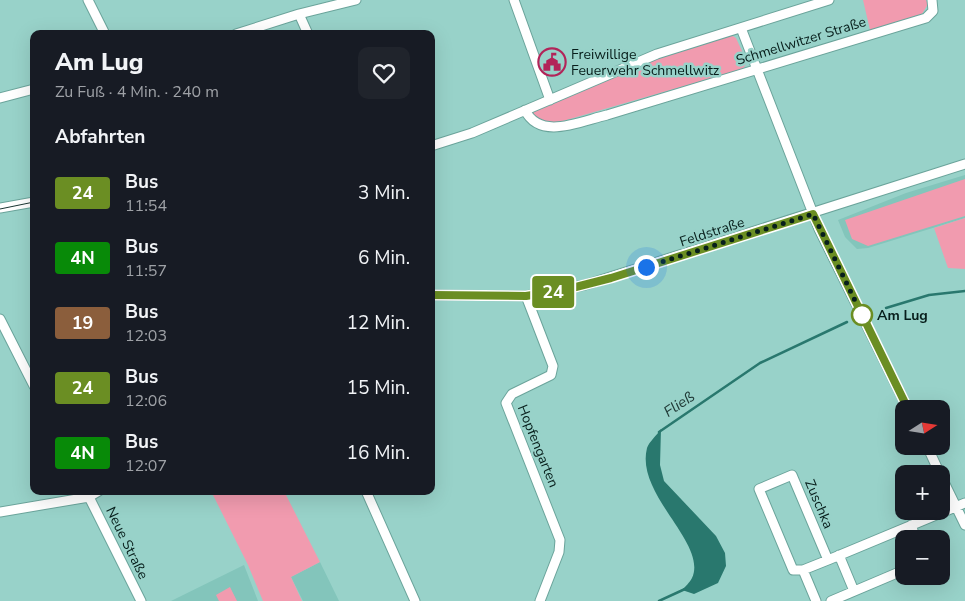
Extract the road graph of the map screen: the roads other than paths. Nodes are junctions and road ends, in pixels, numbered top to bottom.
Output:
1 (88, 0) edge
2 (356, 0) edge
3 (514, 0) edge
4 (829, 0) edge
5 (932, 0) edge
6 (299, 14) junction
7 (741, 28) junction
8 (103, 30) edge
9 (249, 30) edge
10 (306, 30) edge
11 (755, 69) junction
12 (30, 90) edge
13 (0, 98) edge
14 (550, 100) junction
15 (525, 110) junction
16 (435, 145) edge
17 (965, 164) edge
18 (30, 203) edge
19 (0, 208) edge
20 (813, 214) junction
21 (435, 295) edge
22 (526, 296) junction
23 (0, 319) edge
24 (30, 378) edge
25 (904, 400) edge
26 (83, 495) edge
27 (88, 495) edge
28 (368, 495) edge
29 (950, 495) edge
30 (961, 505) edge
31 (0, 512) edge
32 (911, 525) junction
33 (965, 525) edge
34 (913, 530) edge
35 (839, 555) junction
36 (828, 560) junction
37 (803, 570) junction
38 (895, 574) edge
39 (854, 591) junction
40 (141, 601) edge
41 (415, 601) edge
42 (540, 601) edge
43 (816, 601) edge
44 (831, 601) edge

1 - 8 street
2 - 6 street
3 - 14 street
4 - 7 street
5 - 11 street, Schmellwitzer Straße
6 - 9 street
6 - 10 street
7 - 11 street
7 - 14 street
11 - 15 street, Schmellwitzer Straße
11 - 20 street
12 - 13 street
14 - 15 street
15 - 16 street
17 - 20 street, Feldstraße
18 - 19 street
20 - 22 street, Feldstraße
20 - 25 street
21 - 22 street, Feldstraße
22 - 42 street, Hopfengarten
23 - 24 street
26 - 31 street
27 - 40 street, Neue Straße
28 - 41 street
29 - 30 street
30 - 32 street
30 - 33 street
32 - 34 street
32 - 35 street
35 - 36 street
35 - 39 street
36 - 37 street
36 - 37 street, Zuschka
37 - 43 street, Zuschka
38 - 39 street
39 - 44 street

